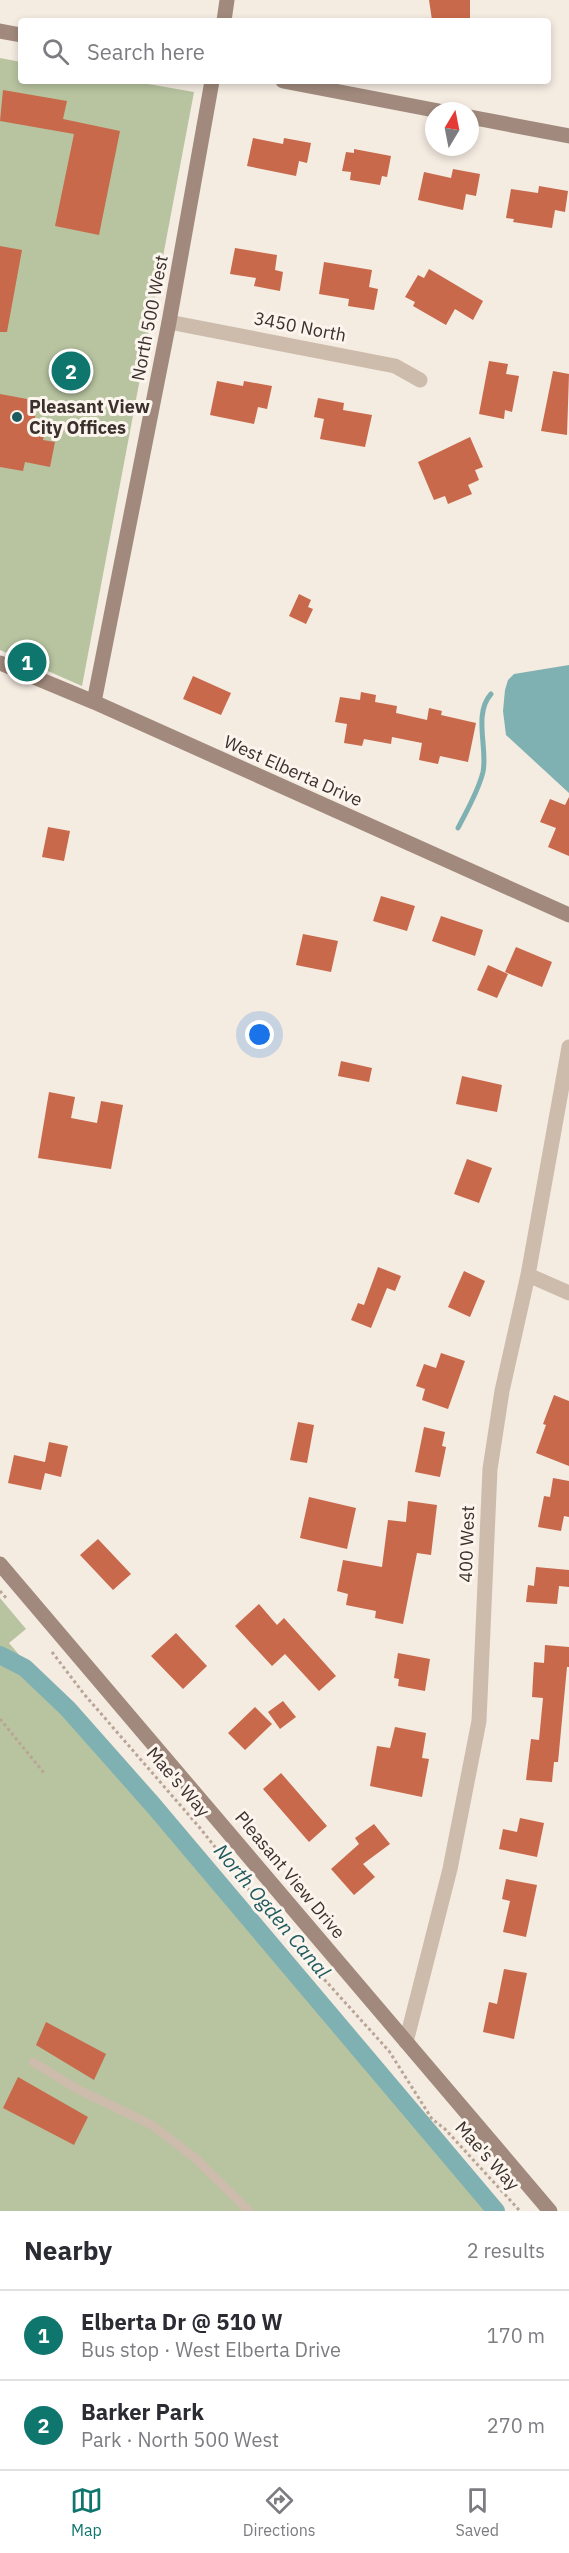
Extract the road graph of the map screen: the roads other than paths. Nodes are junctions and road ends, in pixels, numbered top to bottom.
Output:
1 (227, 0) edge
2 (224, 18) edge
3 (0, 31) edge
4 (18, 34) edge
5 (211, 84) edge
6 (299, 84) edge
7 (425, 108) edge
8 (479, 119) edge
9 (569, 136) edge
10 (169, 321) junction
11 (420, 380) dead end
12 (0, 663) edge
13 (94, 702) junction
14 (569, 915) edge
15 (569, 1047) edge
16 (528, 1275) junction
17 (569, 1293) edge
18 (0, 1564) edge
19 (406, 2042) junction
20 (33, 2062) dead end
21 (249, 2211) edge
22 (550, 2211) edge

1 - 2 street
3 - 4 street
5 - 10 street, North 500 West
6 - 7 street
8 - 9 street
10 - 11 street, 3450 North
10 - 13 street, North 500 West
12 - 13 street, West Elberta Drive
13 - 14 street, West Elberta Drive
15 - 16 street, 400 West
16 - 17 street
16 - 19 street, 400 West
18 - 19 street, Pleasant View Drive
19 - 22 street, Pleasant View Drive
20 - 21 lane

